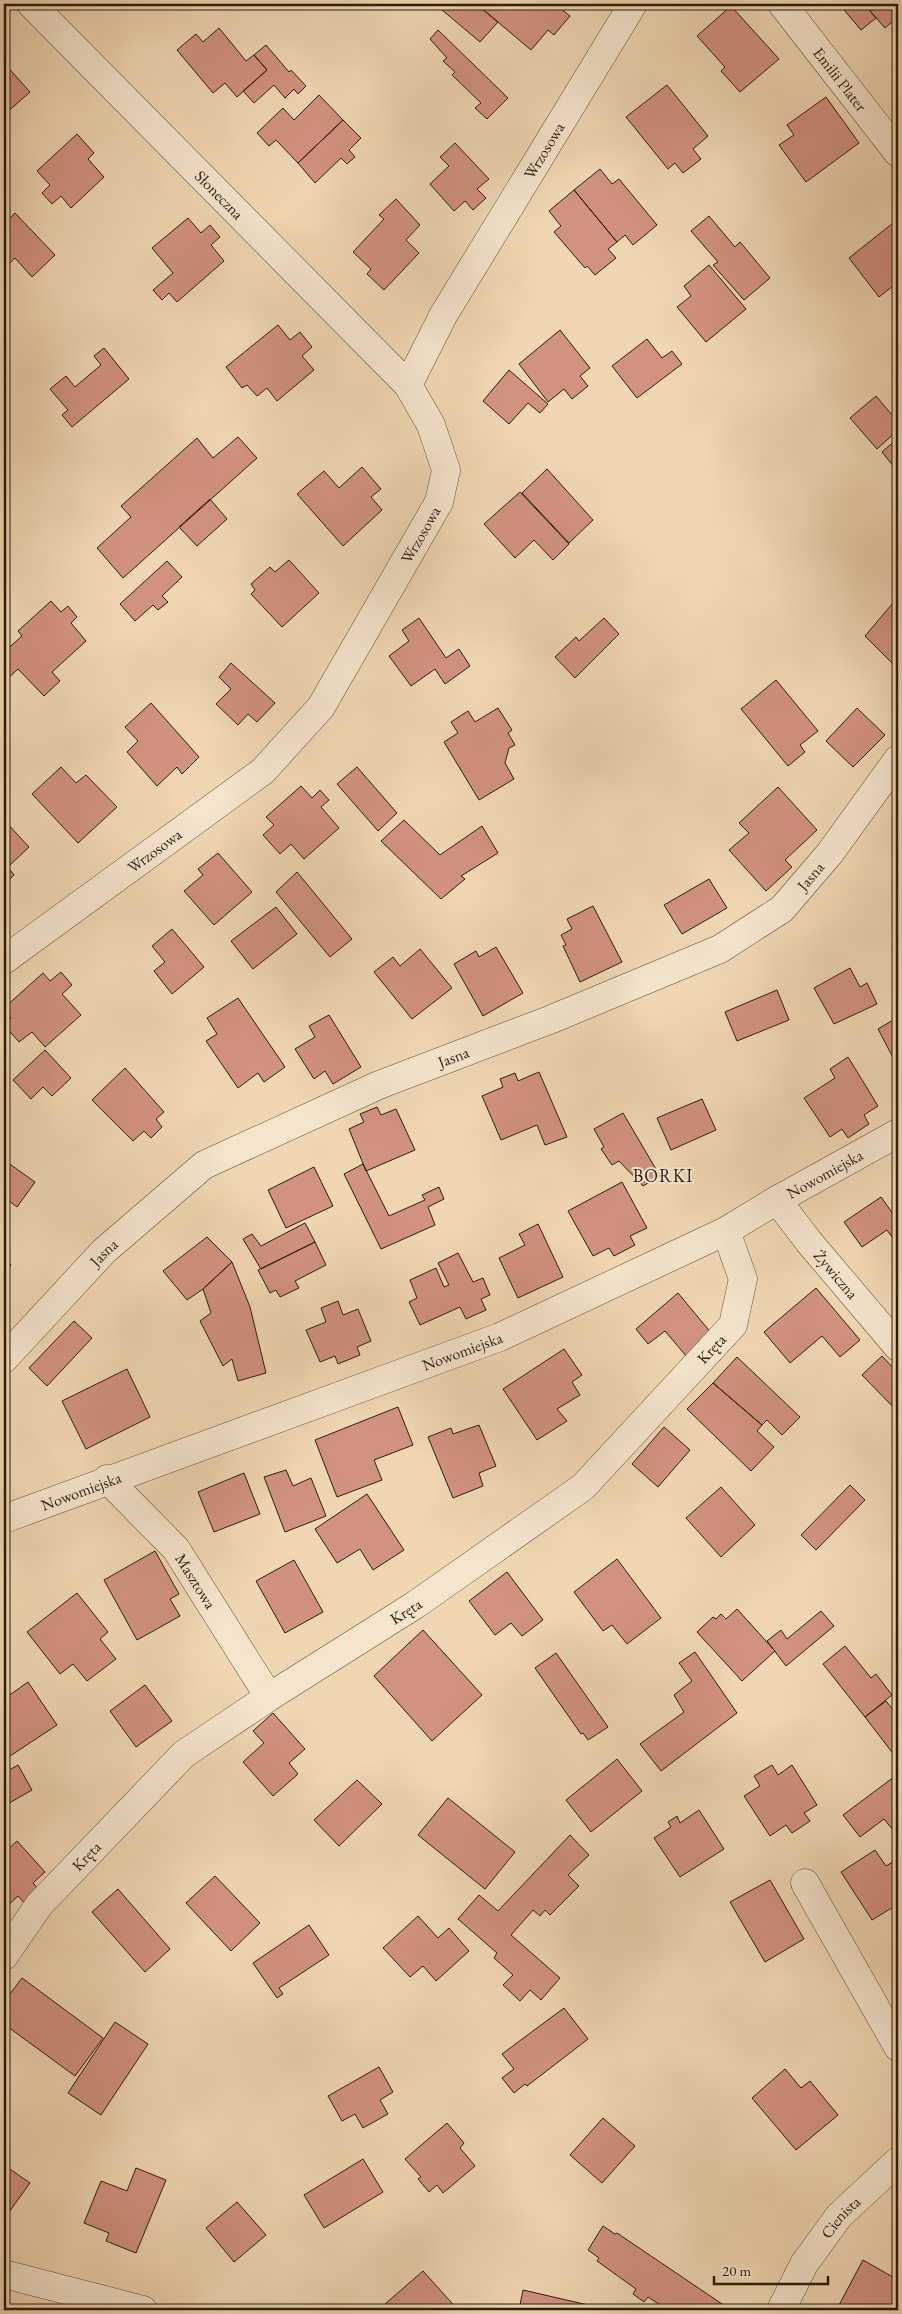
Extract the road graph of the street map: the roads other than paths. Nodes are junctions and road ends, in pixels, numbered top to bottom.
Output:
1 (31, 4) edge
2 (633, 4) edge
3 (782, 4) edge
4 (898, 153) edge
5 (408, 385) junction
6 (898, 759) edge
7 (4, 960) edge
8 (898, 1133) edge
9 (777, 1200) junction
10 (726, 1231) junction
11 (898, 1347) edge
12 (4, 1359) edge
13 (107, 1480) junction
14 (4, 1519) edge
15 (269, 1697) junction
16 (805, 1882) dead end
17 (4, 1956) edge
18 (898, 2046) edge
19 (898, 2161) edge
20 (4, 2274) edge
21 (99, 2304) edge
22 (143, 2310) edge
23 (781, 2310) edge

1 - 5 street, Słoneczna
2 - 5 street, Wrzosowa
3 - 4 street, Emilii Plater
5 - 7 street, Wrzosowa
6 - 12 street, Jasna
8 - 9 street, Nowomiejska
9 - 10 street, Nowomiejska
9 - 11 street, Żywiczna
10 - 13 street, Nowomiejska
10 - 15 street, Kręta
13 - 14 street, Nowomiejska
13 - 15 street, Masztowa
15 - 17 street, Kręta
16 - 18 street
19 - 23 street, Cienista
20 - 21 street
21 - 22 street

